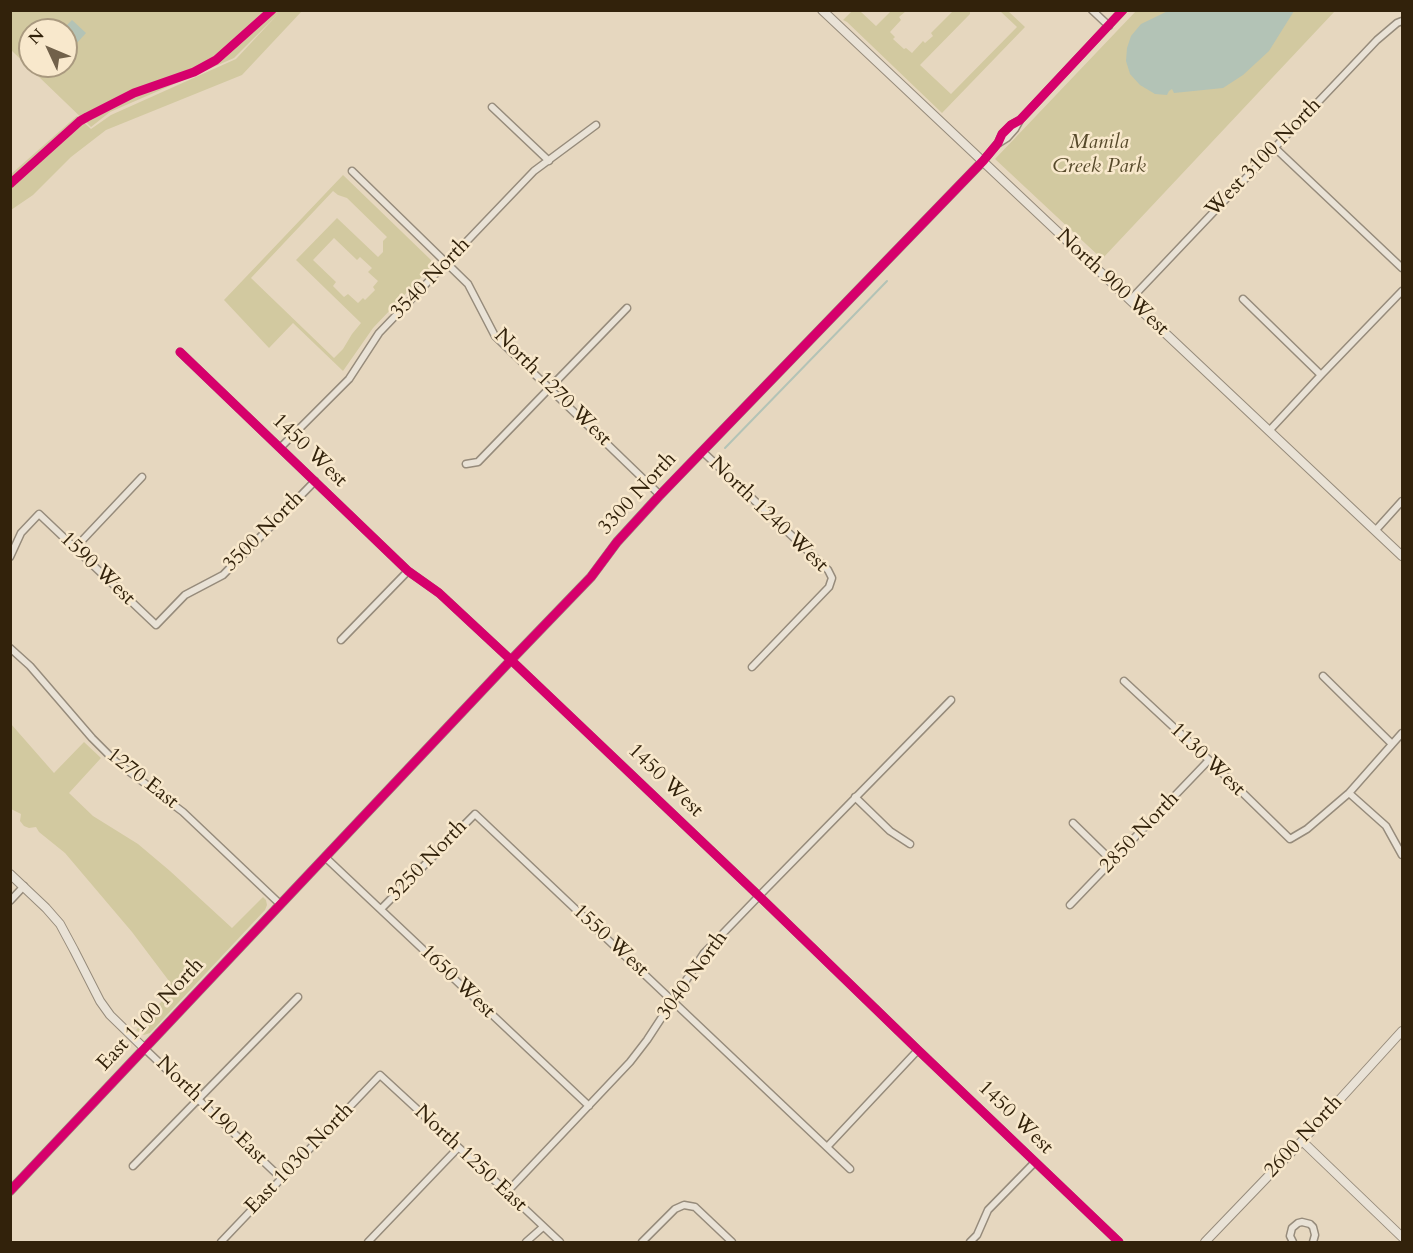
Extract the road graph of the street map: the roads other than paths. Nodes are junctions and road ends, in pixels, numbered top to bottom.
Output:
1 (822, 10) edge
2 (1092, 10) edge
3 (1123, 10) edge
4 (1402, 21) edge
5 (1109, 26) junction
6 (492, 107) dead end
7 (596, 125) dead end
8 (1274, 147) junction
9 (549, 161) junction
10 (983, 161) junction
11 (352, 171) dead end
12 (447, 263) junction
13 (1402, 268) edge
14 (1402, 291) edge
15 (1243, 299) dead end
16 (1130, 300) junction
17 (627, 308) dead end
18 (180, 352) dead end
19 (1321, 375) junction
20 (548, 388) junction
21 (1269, 431) junction
22 (280, 448) junction
23 (703, 452) junction
24 (466, 464) dead end
25 (142, 477) dead end
26 (315, 481) junction
27 (660, 495) junction
28 (1402, 501) edge
29 (1375, 531) junction
30 (75, 548) junction
31 (1402, 556) edge
32 (10, 557) edge
33 (408, 571) junction
34 (156, 625) joint
35 (341, 640) dead end
36 (10, 648) edge
37 (511, 660) junction
38 (752, 667) dead end
39 (1323, 676) dead end
40 (1124, 681) dead end
41 (951, 700) dead end
42 (1402, 733) edge
43 (1392, 744) junction
44 (1209, 760) junction
45 (1349, 793) junction
46 (855, 797) junction
47 (475, 814) joint
48 (1073, 823) dead end
49 (910, 844) dead end
50 (1402, 855) edge
51 (326, 857) junction
52 (1112, 861) junction
53 (318, 865) joint
54 (10, 874) edge
55 (24, 886) junction
56 (759, 896) junction
57 (10, 901) edge
58 (280, 904) junction
59 (1070, 905) dead end
60 (381, 909) junction
61 (297, 997) dead end
62 (673, 1000) junction
63 (1402, 1031) edge
64 (145, 1049) junction
65 (918, 1050) junction
66 (380, 1075) joint
67 (198, 1100) junction
68 (589, 1106) junction
69 (1302, 1141) junction
70 (458, 1148) junction
71 (827, 1148) junction
72 (1035, 1162) junction
73 (133, 1166) dead end
74 (850, 1169) dead end
75 (282, 1179) junction
76 (12, 1186) edge
77 (507, 1192) junction
78 (543, 1227) junction
79 (1402, 1237) edge
80 (220, 1242) edge
81 (369, 1242) edge
82 (526, 1242) edge
83 (560, 1242) edge
84 (642, 1242) edge
85 (732, 1242) edge
86 (969, 1242) edge
87 (1119, 1242) edge
88 (1205, 1242) edge
89 (1293, 1242) edge
90 (1312, 1242) edge

1 - 10 street, North 900 West
2 - 5 street
3 - 5 street
4 - 8 street, West 3100 North
5 - 10 street
6 - 9 street
7 - 9 street, 3540 North
8 - 13 street
8 - 16 street, West 3100 North
9 - 12 street, 3540 North
10 - 16 street, North 900 West
10 - 23 street, 3300 North
11 - 12 street, North 1270 West
12 - 20 street, North 1270 West
12 - 22 street, 3540 North
14 - 19 street
15 - 19 street
16 - 21 street, North 900 West
17 - 20 street
18 - 22 street, 1450 West
19 - 21 street
20 - 24 street
20 - 27 street, North 1270 West
21 - 29 street, North 900 West
22 - 26 street, 1450 West
23 - 27 street, 3300 North
23 - 38 street, North 1240 West
25 - 30 street
26 - 33 street, 1450 West
26 - 34 street, 3500 North
27 - 37 street, 3300 North
28 - 29 street
29 - 31 street, North 900 West
30 - 32 street, 1590 West
30 - 34 street, 1590 West
33 - 35 street
33 - 37 street, 1450 West
36 - 58 street, 1270 East
37 - 51 street, 3300 North
37 - 56 street, 1450 West
39 - 43 street
40 - 44 street, 1130 West
41 - 46 street, 3040 North
42 - 43 street
43 - 45 street
44 - 45 street, 1130 West
44 - 52 street, 2850 North
45 - 50 street
46 - 49 street
46 - 56 street, 3040 North
47 - 60 street, 3250 North
47 - 62 street, 1550 West
48 - 52 street
51 - 53 street, 3300 North
51 - 60 street, 1650 West
52 - 59 street, 2850 North
53 - 58 street, East 1100 North
54 - 55 street, North 1190 East
55 - 57 street
55 - 64 street, North 1190 East
56 - 62 street, 3040 North
56 - 65 street, 1450 West
58 - 64 street, East 1100 North
60 - 68 street, 1650 West
61 - 67 street
62 - 68 street, 3040 North
62 - 71 street, 1550 West
63 - 69 street, 2600 North
64 - 67 street, North 1190 East
64 - 76 street, East 1100 North
65 - 71 street
65 - 72 street, 1450 West
66 - 70 street, North 1250 East
66 - 75 street, East 1030 North
67 - 73 street
67 - 75 street, North 1190 East
68 - 77 street, 3040 North
69 - 79 street
69 - 88 street, 2600 North
70 - 77 street, North 1250 East
70 - 81 street
71 - 74 street, 1550 West
72 - 86 street
72 - 87 street, 1450 West
75 - 80 street, East 1030 North
77 - 78 street, North 1250 East
78 - 82 street
78 - 83 street, North 1250 East
84 - 85 street
89 - 90 street

